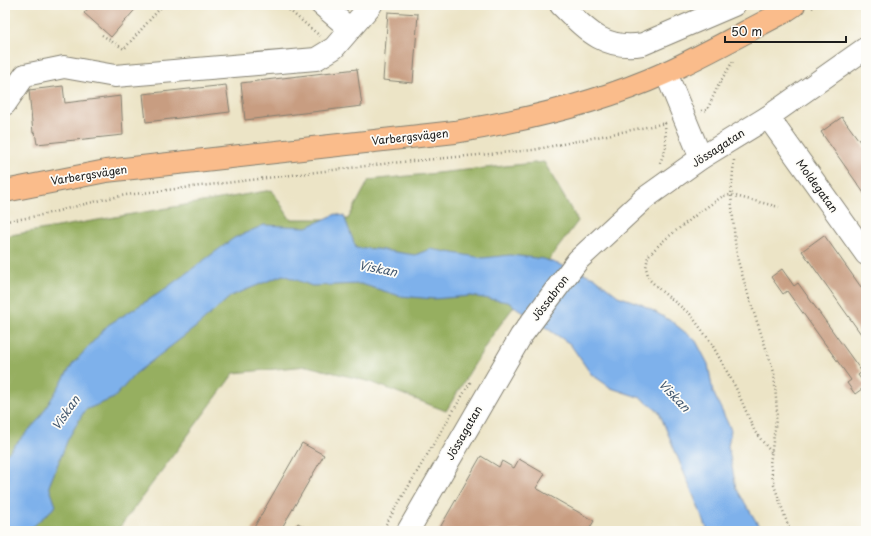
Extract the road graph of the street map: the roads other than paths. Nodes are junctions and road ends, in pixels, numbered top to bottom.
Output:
1 (322, 5) edge
2 (371, 5) edge
3 (561, 5) edge
4 (734, 5) edge
5 (794, 5) edge
6 (350, 29) junction
7 (866, 48) edge
8 (666, 73) junction
9 (15, 78) edge
10 (5, 104) edge
11 (768, 118) junction
12 (701, 158) junction
13 (5, 191) edge
14 (866, 254) edge
15 (578, 260) joint
16 (521, 336) joint
17 (408, 531) edge

1 - 6 street
2 - 6 street
3 - 4 street
5 - 8 main road, Varbergsvägen
6 - 9 street
7 - 11 street, Jössagatan
8 - 12 street
8 - 13 main road, Varbergsvägen
9 - 10 street
11 - 12 street, Jössagatan
11 - 14 street, Moldegatan
12 - 15 street, Jössagatan
15 - 16 street, Jössabron
16 - 17 street, Jössagatan

